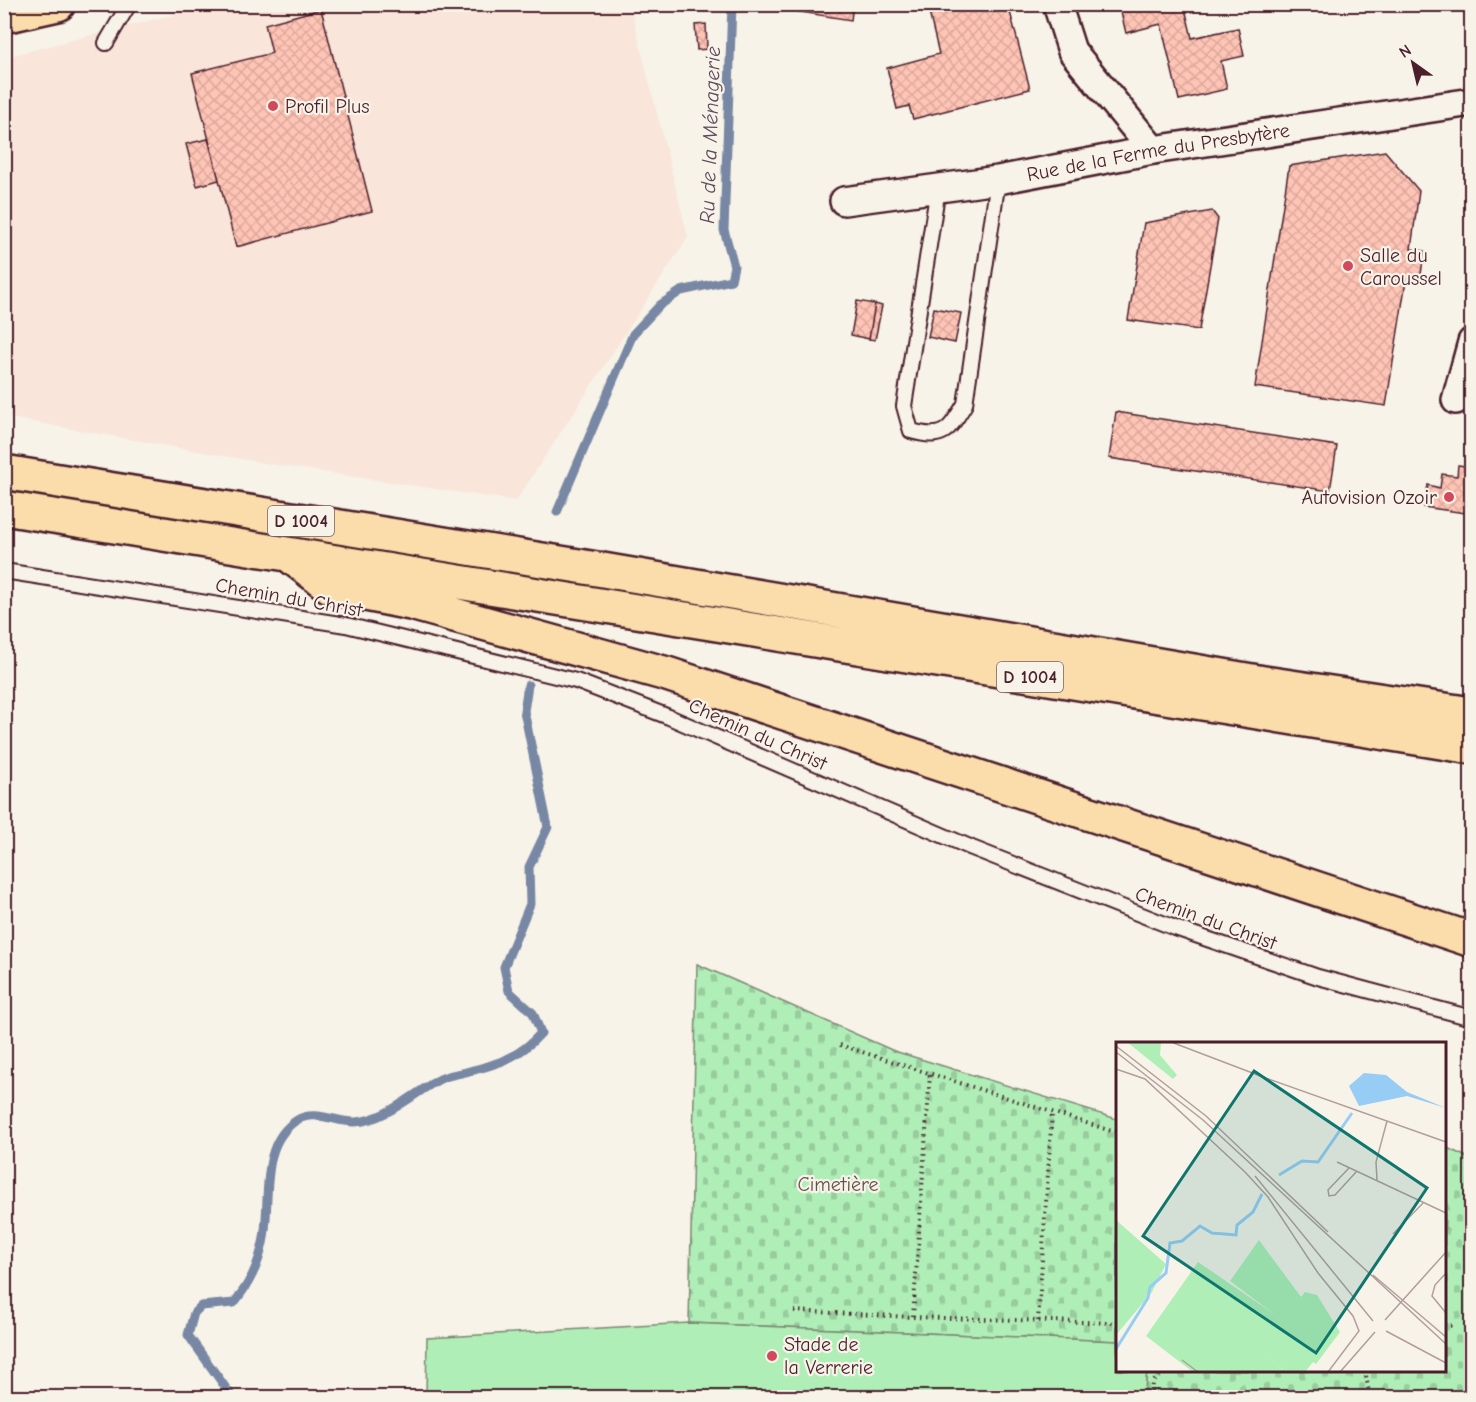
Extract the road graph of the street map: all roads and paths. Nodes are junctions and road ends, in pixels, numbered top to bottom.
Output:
1 (58, 4) edge
2 (129, 4) edge
3 (1057, 4) edge
4 (4, 16) edge
5 (106, 43) dead end
6 (1472, 102) edge
7 (1153, 150) junction
8 (998, 180) junction
9 (938, 188) junction
10 (844, 201) dead end
11 (1472, 342) edge
12 (1456, 400) dead end
13 (4, 472) edge
14 (4, 508) edge
15 (289, 555) junction
16 (4, 571) edge
17 (1472, 714) edge
18 (1472, 747) edge
19 (1472, 940) edge
20 (1472, 1018) edge
21 (840, 1045) dead end
22 (930, 1076) junction
23 (1052, 1113) junction
24 (1116, 1132) edge
25 (794, 1311) dead end
26 (912, 1317) junction
27 (1038, 1321) junction
28 (1116, 1323) edge
29 (1446, 1325) edge
30 (1455, 1326) dead end
31 (1164, 1372) edge
32 (1365, 1372) edge
33 (1151, 1398) edge
34 (1370, 1398) edge

1 - 4 highway
2 - 5 lane
3 - 7 street
6 - 7 street, Rue de la Ferme du Presbytère
7 - 8 street, Rue de la Ferme du Presbytère
8 - 9 street, Rue de la Ferme du Presbytère
8 - 9 lane
9 - 10 street, Rue de la Ferme du Presbytère
11 - 12 street
13 - 17 highway, D 1004
14 - 15 highway, D 1004
15 - 18 highway, D 1004
15 - 19 highway
16 - 20 lane, Chemin du Christ
21 - 22 path
22 - 23 path
22 - 26 path
23 - 24 path
23 - 27 path
25 - 26 path
26 - 27 path
27 - 28 path
29 - 30 path
31 - 33 path
32 - 34 path

